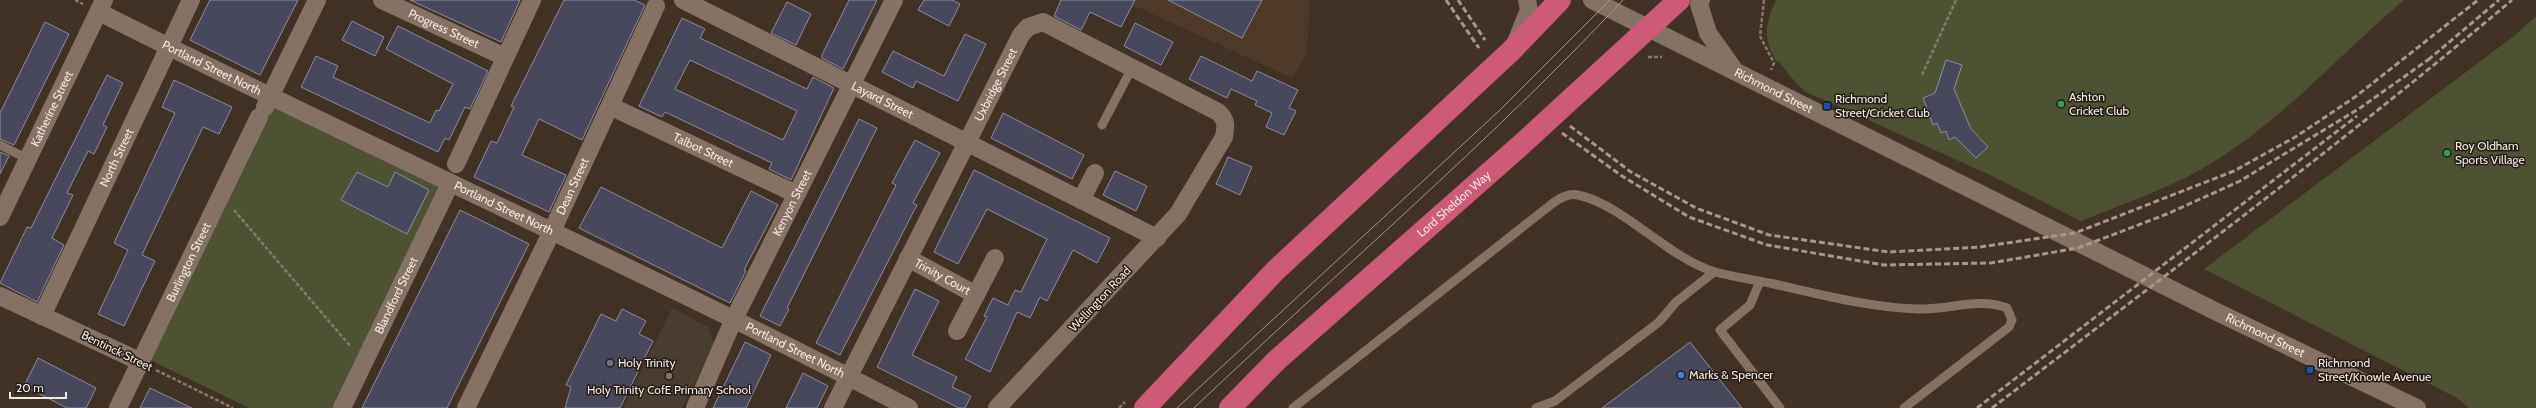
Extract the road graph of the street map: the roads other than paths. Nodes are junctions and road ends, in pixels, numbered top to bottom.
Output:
1 (192, 0) edge
2 (317, 0) edge
3 (382, 0) edge
4 (532, 0) edge
5 (682, 0) edge
6 (894, 0) edge
7 (1528, 0) edge
8 (1560, 0) edge
9 (1592, 0) edge
10 (1679, 0) edge
11 (1701, 0) edge
12 (102, 6) edge
13 (656, 6) dead end
14 (1647, 28) junction
15 (168, 47) junction
16 (1511, 51) junction
17 (505, 57) junction
18 (1132, 68) junction
19 (1736, 74) junction
20 (850, 84) junction
21 (610, 106) junction
22 (264, 107) junction
23 (1102, 126) dead end
24 (966, 142) junction
25 (0, 145) edge
26 (28, 159) junction
27 (456, 164) dead end
28 (1095, 174) dead end
29 (450, 184) junction
30 (1197, 185) joint
31 (796, 194) junction
32 (1081, 200) junction
33 (0, 218) edge
34 (552, 231) junction
35 (1156, 238) junction
36 (908, 258) junction
37 (995, 258) dead end
38 (1714, 272) junction
39 (1760, 281) junction
40 (976, 295) junction
41 (0, 296) edge
42 (42, 316) junction
43 (733, 321) junction
44 (957, 331) dead end
45 (141, 362) junction
46 (848, 376) junction
47 (2408, 406) edge
48 (118, 408) edge
49 (342, 408) edge
50 (466, 408) edge
51 (695, 408) edge
52 (833, 408) edge
53 (908, 408) edge
54 (997, 408) edge
55 (1145, 408) edge
56 (1230, 408) edge
57 (1293, 408) edge
58 (1536, 408) edge
59 (1780, 408) edge
60 (1904, 408) edge

1 - 15 street, North Street
2 - 22 street, Burlington Street
3 - 17 street, Progress Street
4 - 17 street
5 - 20 street, Layard Street
6 - 20 street, Kenyon Street
7 - 16 street
8 - 16 highway
9 - 14 street, Richmond Street
10 - 14 highway, Lord Sheldon Way
11 - 19 street
12 - 15 street, Portland Street North
12 - 26 street, Katherine Street
13 - 21 street, Dean Street
14 - 19 street, Richmond Street
14 - 56 highway, Lord Sheldon Way
15 - 22 street, Portland Street North
15 - 42 street, North Street
16 - 55 highway
17 - 27 street
18 - 23 lane
18 - 24 street, Uxbridge Street
18 - 30 street, Uxbridge Street
19 - 47 street, Richmond Street
20 - 24 street, Layard Street
20 - 31 street, Kenyon Street
21 - 31 street, Talbot Street
21 - 34 street, Dean Street
22 - 29 street, Portland Street North
22 - 45 street, Burlington Street
24 - 32 street, Layard Street
24 - 36 street, Uxbridge Street
25 - 26 lane
26 - 33 street, Katherine Street
28 - 32 street
29 - 34 street, Portland Street North
29 - 49 street, Blandford Street
30 - 35 street, Wellington Road
31 - 43 street, Kenyon Street
32 - 35 street, Layard Street
34 - 43 street, Portland Street North
34 - 50 street, Dean Street
35 - 54 street, Wellington Road
36 - 40 street, Trinity Court
36 - 46 street, Uxbridge Street
37 - 40 street, Trinity Court
38 - 39 lane
38 - 57 lane
38 - 58 lane
39 - 59 lane
39 - 60 lane
40 - 44 street, Trinity Court
41 - 42 street, Bentinck Street
42 - 45 street, Bentinck Street
43 - 46 street, Portland Street North
43 - 51 street, Kenyon Street
45 - 48 street, Burlington Street
46 - 52 street, Uxbridge Street
46 - 53 street, Portland Street North

